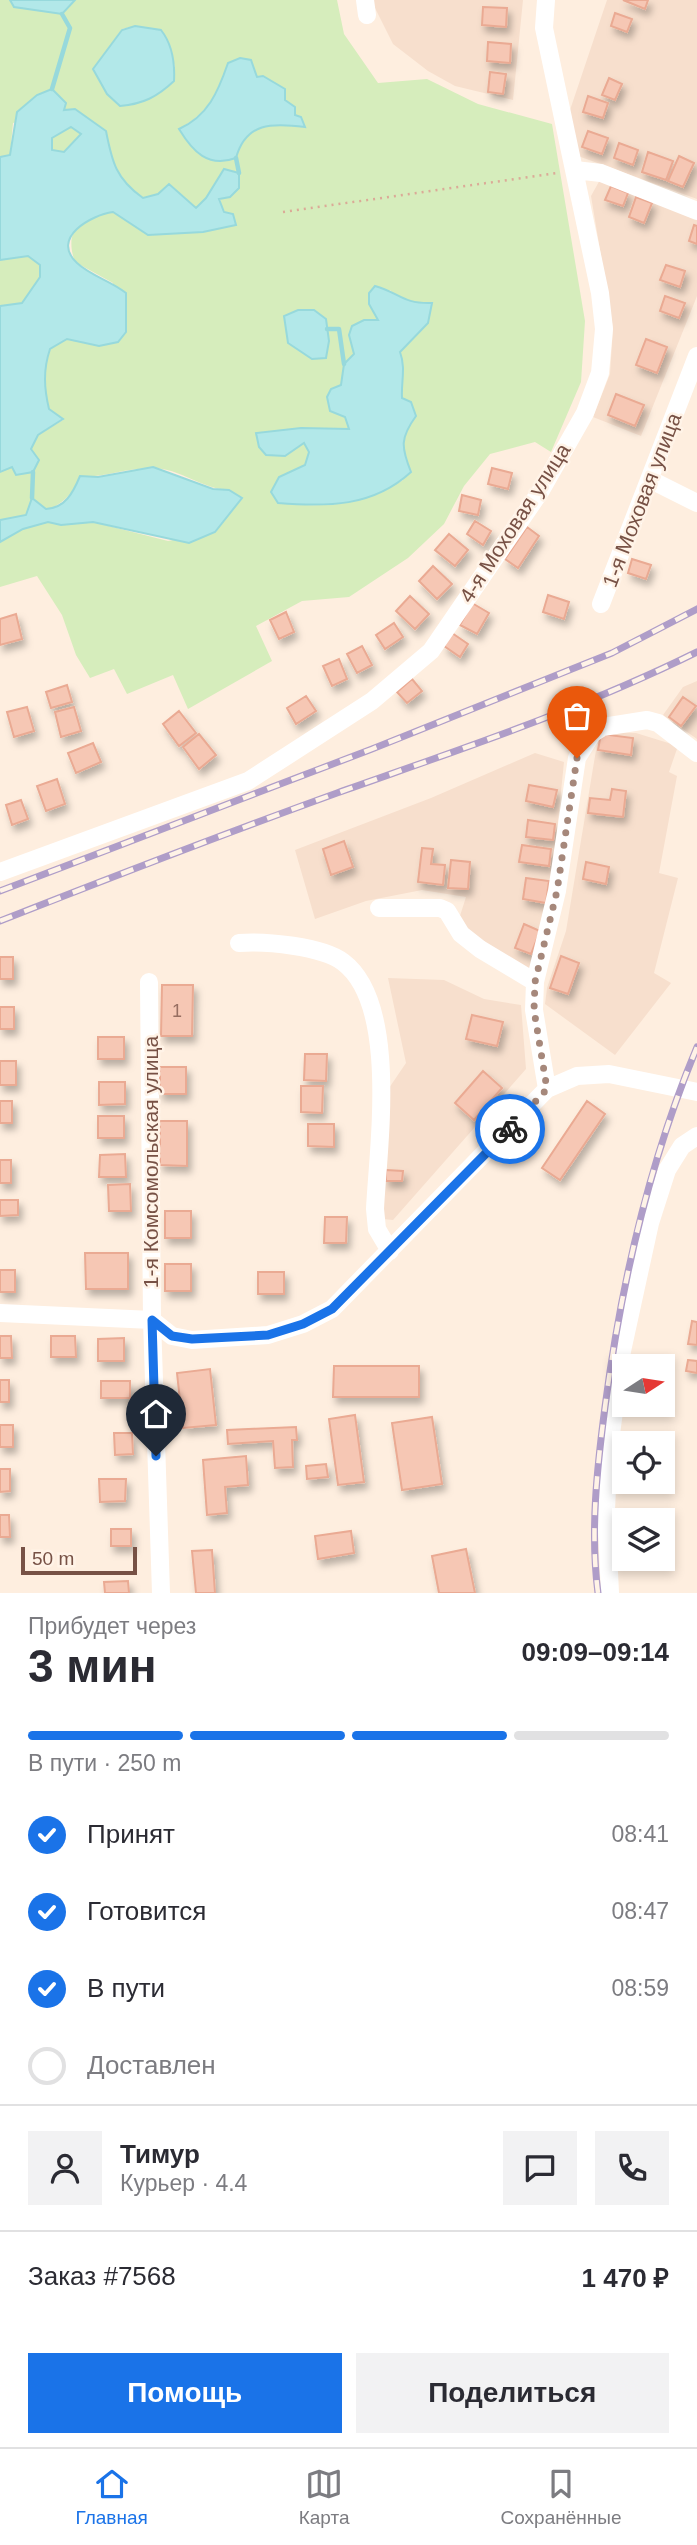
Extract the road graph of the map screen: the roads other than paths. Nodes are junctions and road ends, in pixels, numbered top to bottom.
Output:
1 (546, 0) edge
2 (575, 170) junction
3 (697, 211) edge
4 (697, 356) edge
5 (651, 480) junction
6 (697, 503) edge
7 (601, 604) dead end
8 (697, 753) edge
9 (0, 872) edge
10 (379, 908) dead end
11 (239, 943) dead end
12 (149, 982) dead end
13 (535, 982) junction
14 (547, 1089) junction
15 (697, 1092) edge
16 (697, 1136) edge
17 (390, 1251) junction
18 (0, 1313) edge
19 (152, 1320) junction
20 (161, 1593) edge
21 (610, 1593) edge

1 - 2 street, 4-я Моховая улица
2 - 3 street
2 - 9 street, 4-я Моховая улица
4 - 5 street, 1-я Моховая улица
5 - 6 street
5 - 7 street, 1-я Моховая улица
8 - 13 street
10 - 13 street
11 - 17 street
12 - 19 street, 1-я Комсомольская улица
13 - 14 street
14 - 15 street
14 - 17 street
16 - 21 street
17 - 19 street
18 - 19 street
19 - 20 street, 1-я Комсомольская улица

